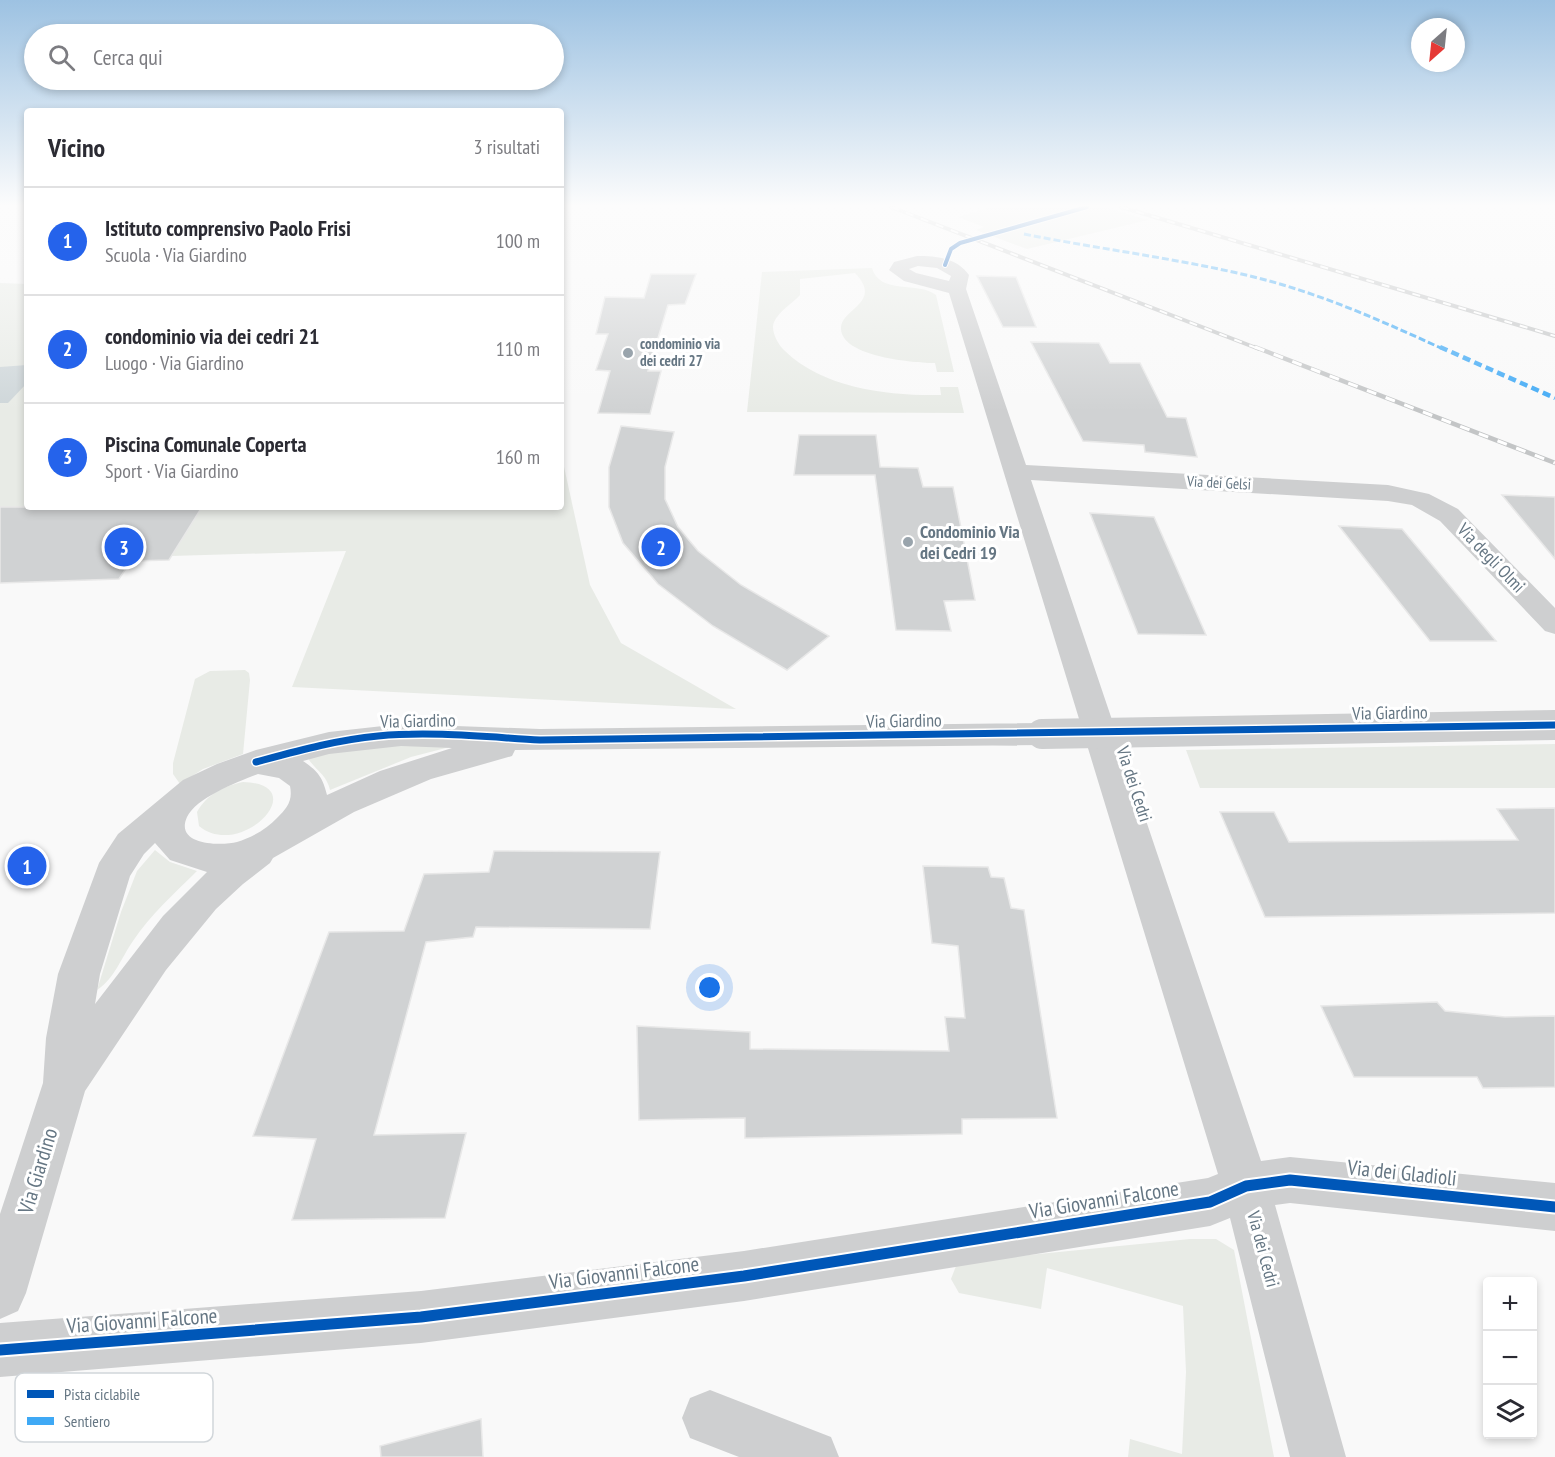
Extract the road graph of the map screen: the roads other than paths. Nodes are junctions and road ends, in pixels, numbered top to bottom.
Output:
1 (957, 289) dead end
2 (1016, 472) junction
3 (1420, 499) joint
4 (1555, 625) edge
5 (1555, 725) edge
6 (540, 740) junction
7 (256, 762) junction
8 (175, 805) junction
9 (281, 837) junction
10 (65, 1083) junction
11 (1246, 1186) junction
12 (1555, 1207) edge
13 (0, 1293) edge
14 (0, 1350) edge
15 (710, 1418) dead end
16 (811, 1457) edge
17 (1318, 1457) edge

1 - 2 street, Via dei Cedri
2 - 3 street, Via dei Gelsi
2 - 11 street, Via dei Cedri
3 - 4 street, Via degli Olmi
5 - 6 street, Via Giardino, bridge
6 - 7 street, Via Giardino
6 - 9 street, Via Giardino
7 - 8 street, Via Giardino
7 - 9 street, Via Giardino
8 - 9 street, Via Giardino
8 - 10 street, Via Giardino
9 - 10 street, Via Giardino
10 - 13 street, Via Giardino
11 - 12 street, Via dei Gladioli
11 - 14 street, Via Giovanni Falcone
11 - 17 street, Via dei Cedri
15 - 16 street

